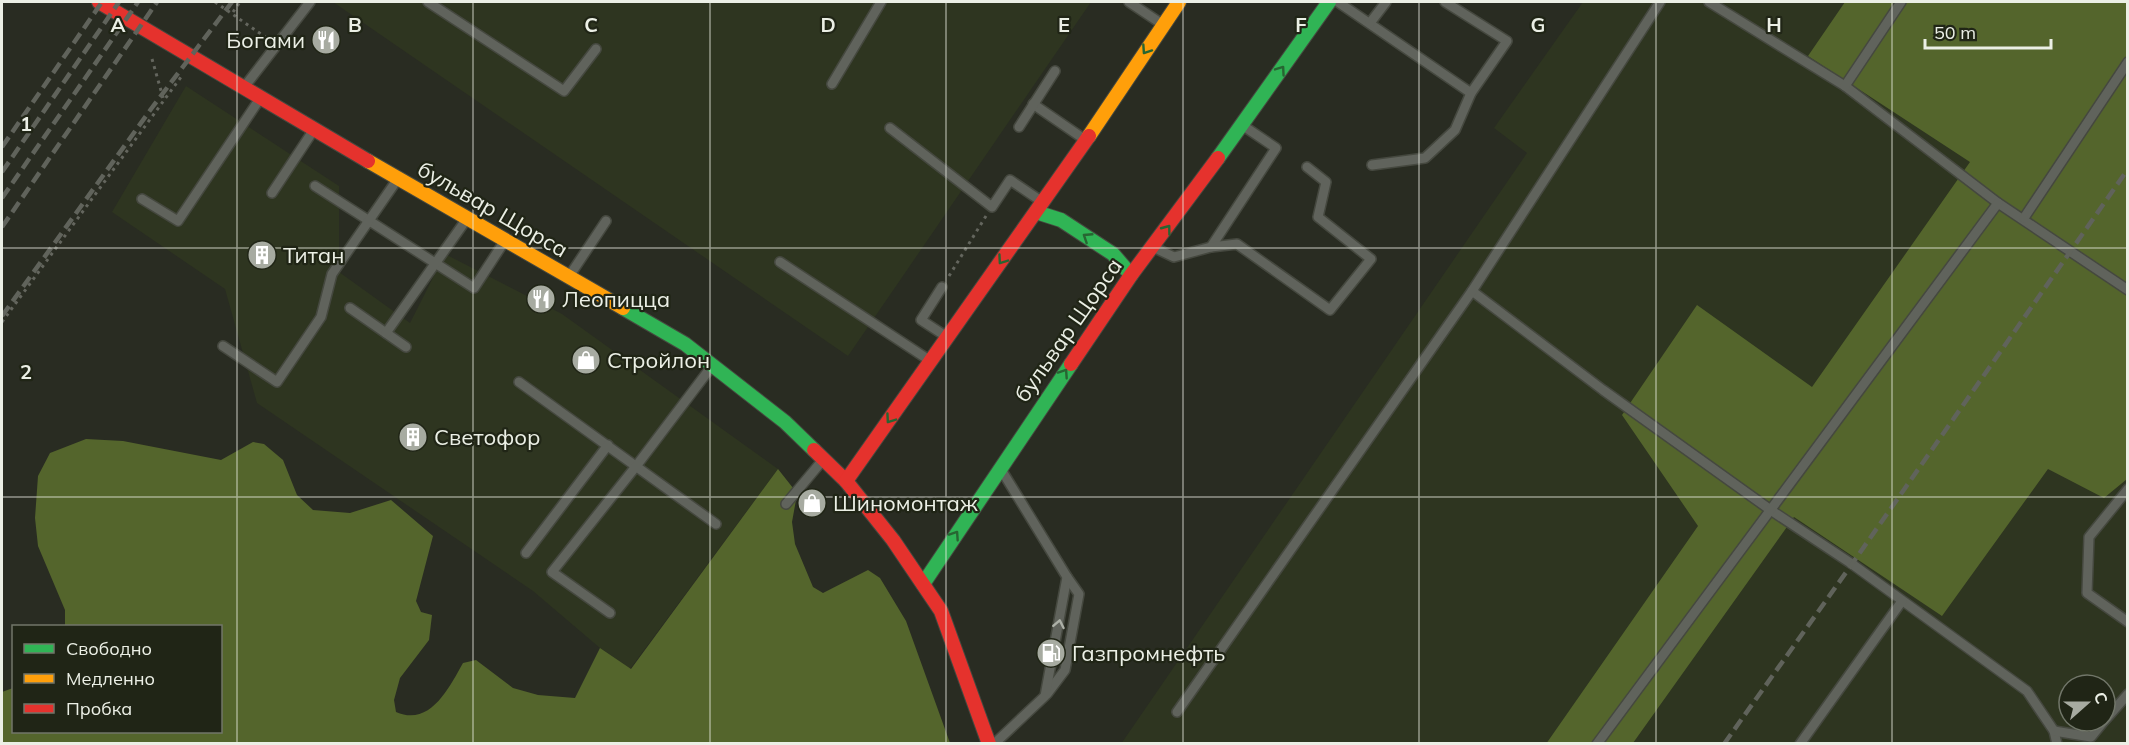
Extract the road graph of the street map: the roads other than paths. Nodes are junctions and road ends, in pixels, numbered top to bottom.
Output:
1 (99, 2) edge
2 (310, 2) edge
3 (428, 2) edge
4 (881, 2) edge
5 (1129, 2) edge
6 (1179, 2) edge
7 (1329, 2) edge
8 (1338, 2) edge
9 (1386, 2) edge
10 (1446, 2) edge
11 (1660, 2) edge
12 (1709, 2) edge
13 (1901, 2) edge
14 (1162, 24) junction
15 (1370, 24) junction
16 (597, 49) dead end
17 (2127, 62) edge
18 (1055, 71) dead end
19 (832, 84) dead end
20 (1845, 86) junction
21 (244, 88) junction
22 (1471, 93) junction
23 (260, 98) junction
24 (1033, 104) junction
25 (1242, 125) junction
26 (1019, 127) dead end
27 (890, 128) dead end
28 (314, 129) junction
29 (1086, 140) junction
30 (1372, 165) dead end
31 (1307, 167) dead end
32 (398, 178) junction
33 (315, 186) dead end
34 (272, 193) dead end
35 (142, 199) dead end
36 (1998, 203) junction
37 (1039, 207) junction
38 (467, 218) junction
39 (2024, 219) junction
40 (369, 220) junction
41 (606, 221) dead end
42 (505, 240) junction
43 (1153, 247) junction
44 (1211, 247) junction
45 (780, 262) dead end
46 (435, 263) junction
47 (1131, 275) junction
48 (568, 277) junction
49 (942, 287) road end
50 (2127, 290) edge
51 (1472, 291) junction
52 (350, 308) dead end
53 (386, 333) junction
54 (948, 338) junction
55 (223, 346) dead end
56 (406, 347) dead end
57 (931, 362) junction
58 (713, 364) junction
59 (519, 382) dead end
60 (608, 445) junction
61 (823, 459) junction
62 (637, 465) junction
63 (1000, 468) junction
64 (846, 481) junction
65 (2127, 489) edge
66 (786, 504) dead end
67 (1772, 511) junction
68 (716, 524) dead end
69 (526, 553) dead end
70 (1067, 577) junction
71 (923, 584) junction
72 (1902, 601) junction
73 (610, 613) dead end
74 (2127, 622) edge
75 (2127, 694) edge
76 (1045, 696) junction
77 (2117, 706) edge
78 (1177, 712) dead end
79 (2054, 730) junction
80 (2057, 731) edge
81 (2070, 733) edge
82 (2094, 733) edge
83 (989, 744) edge
84 (994, 744) edge
85 (1597, 744) edge
86 (1800, 744) edge
87 (2057, 744) edge

1 - 21 street, бульвар Щорса
2 - 21 lane
3 - 16 lane
4 - 19 lane
5 - 14 lane
6 - 14 street
25 -> 7 street, бульвар Щорса
8 - 15 lane
9 - 15 lane
10 - 22 lane
11 - 51 lane
12 - 20 lane
13 - 20 lane
14 -> 29 street
15 - 22 lane
17 - 39 lane
18 - 24 lane
20 - 36 lane
21 - 23 street, бульвар Щорса
22 - 30 lane
23 - 28 street, бульвар Щорса
23 - 35 lane
24 - 26 lane
24 - 29 lane
43 -> 25 street, бульвар Щорса
25 - 44 lane
27 - 37 lane
28 - 32 street, бульвар Щорса
28 - 34 lane
29 - 37 street
31 - 44 lane
32 - 38 street, бульвар Щорса
32 - 40 lane
33 - 40 lane
36 - 39 lane
36 - 67 lane
47 -> 37 street
37 -> 54 street
38 - 42 street, бульвар Щорса
38 - 46 lane
39 - 50 lane
40 - 46 lane
40 - 55 lane
41 - 48 lane
42 - 46 lane
42 - 48 street, бульвар Щорса
43 - 44 lane
43 - 47 street, бульвар Щорса
45 - 57 lane
46 - 53 lane
63 -> 47 street, бульвар Щорса
48 - 58 street, бульвар Щорса
49 - 54 lane
51 - 67 lane
51 - 78 lane
52 - 53 lane
53 - 56 lane
54 - 57 street
57 -> 64 street
58 - 61 street, бульвар Щорса
58 - 62 lane
59 - 60 lane
60 - 62 lane
60 - 69 lane
61 - 64 street, бульвар Щорса
61 - 66 lane
62 - 68 lane
62 - 73 lane
63 - 70 lane
71 -> 63 street, бульвар Щорса
64 - 71 street, бульвар Щорса
65 - 74 lane
67 - 72 lane
67 - 85 lane
76 -> 70 lane
70 - 76 lane
71 - 83 street
72 - 79 lane
72 - 86 lane
75 - 77 lane
76 - 84 lane
79 - 80 lane
79 - 87 lane
81 - 82 lane

